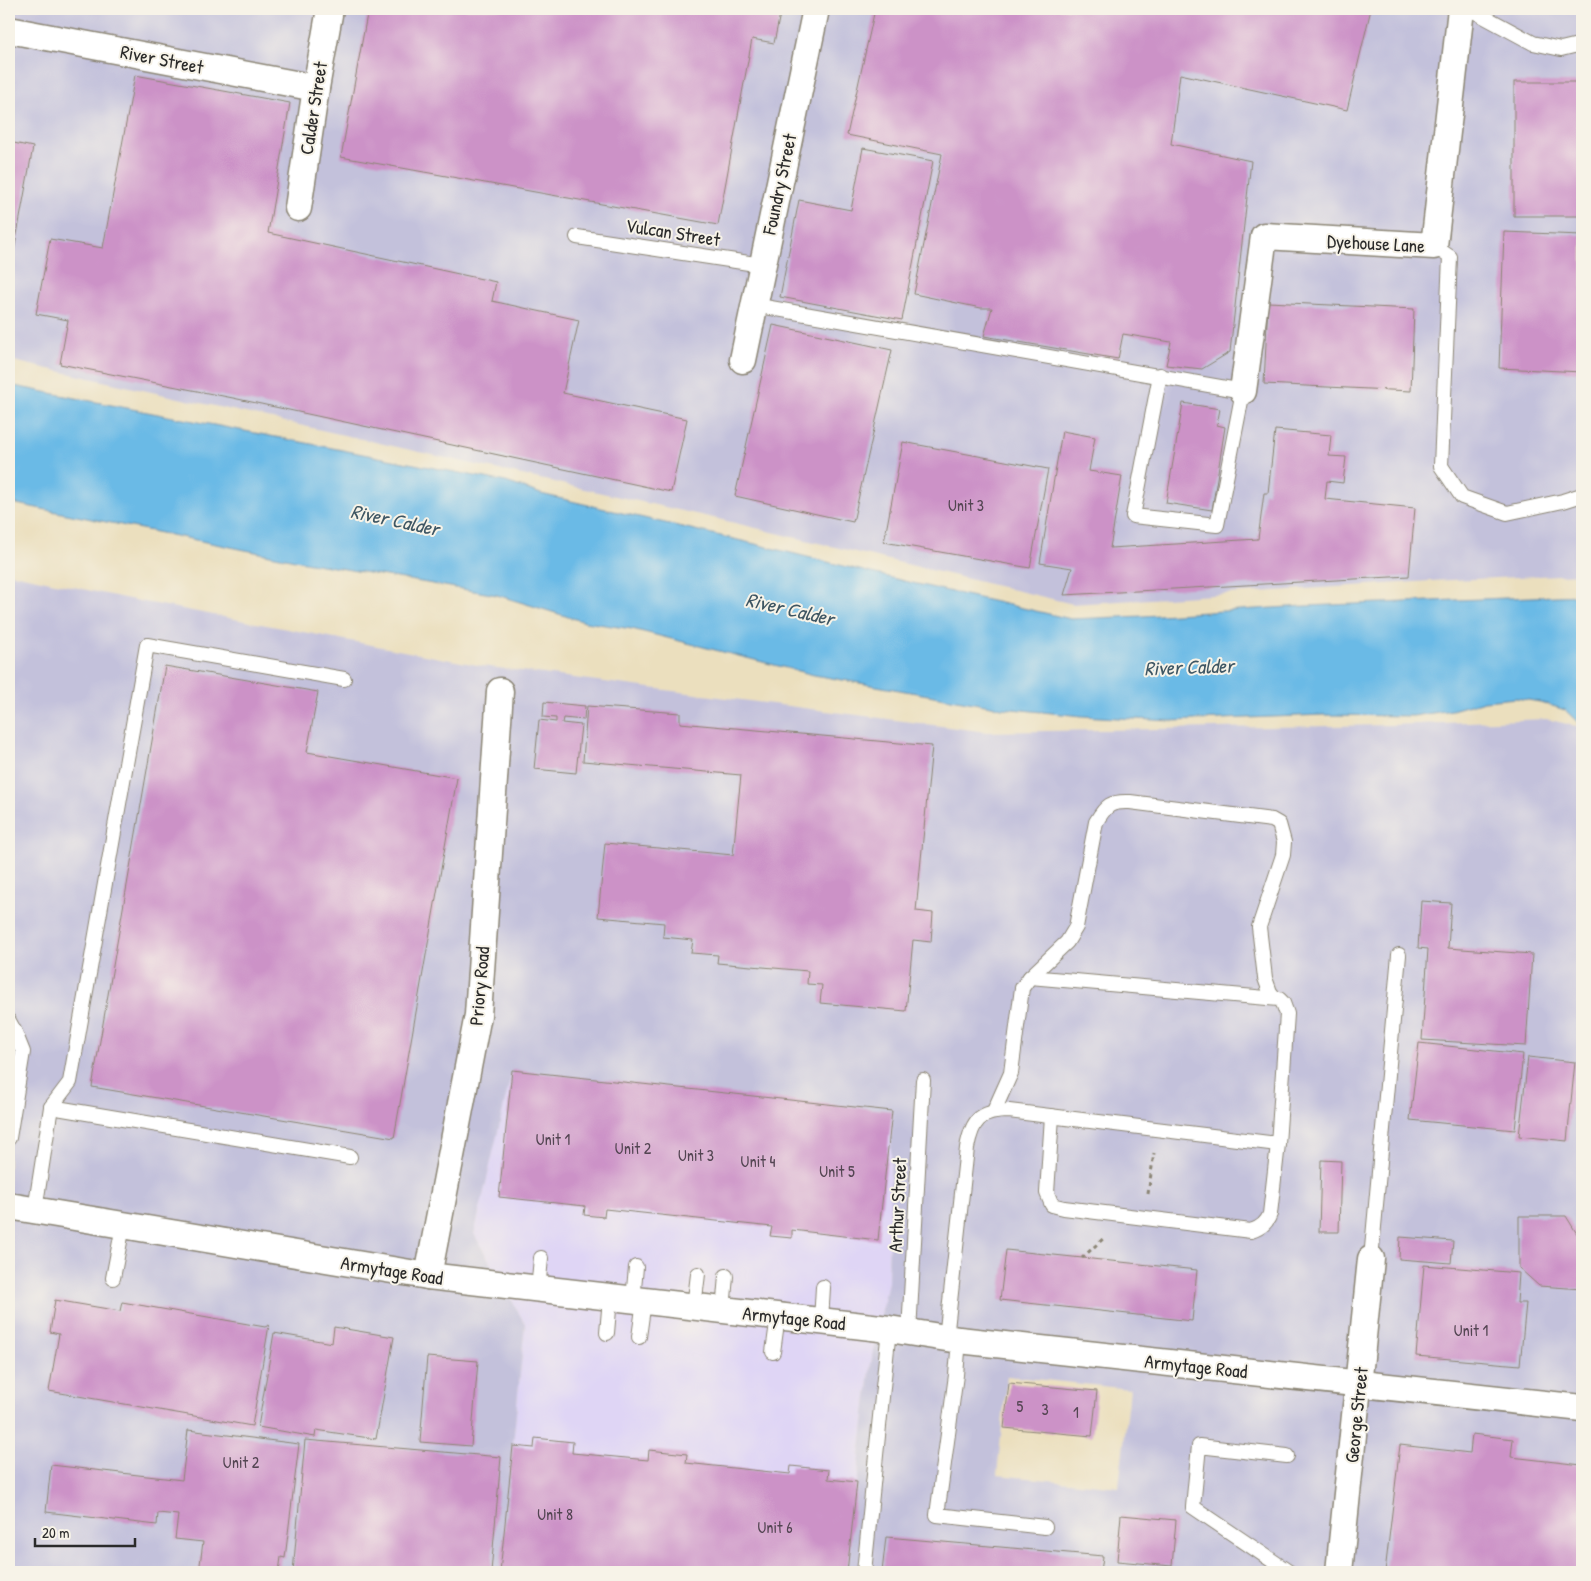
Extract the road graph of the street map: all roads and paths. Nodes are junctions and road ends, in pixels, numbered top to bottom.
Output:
1 (330, 9) edge
2 (816, 9) edge
3 (1461, 9) edge
4 (1470, 9) edge
5 (9, 30) edge
6 (1582, 44) edge
7 (316, 88) junction
8 (298, 208) dead end
9 (577, 237) dead end
10 (1434, 246) junction
11 (762, 265) junction
12 (754, 305) junction
13 (743, 360) dead end
14 (1160, 375) junction
15 (1243, 390) junction
16 (1582, 495) edge
17 (344, 679) dead end
18 (500, 691) dead end
19 (1399, 954) dead end
20 (1030, 977) junction
21 (1274, 997) junction
22 (9, 1021) edge
23 (923, 1080) dead end
24 (51, 1108) junction
25 (994, 1111) junction
26 (1052, 1116) junction
27 (9, 1138) edge
28 (1278, 1144) junction
29 (350, 1157) dead end
30 (9, 1206) edge
31 (35, 1210) junction
32 (124, 1226) junction
33 (541, 1258) dead end
34 (1371, 1259) joint
35 (636, 1267) dead end
36 (698, 1274) dead end
37 (428, 1276) junction
38 (726, 1276) dead end
39 (113, 1278) dead end
40 (823, 1286) dead end
41 (538, 1290) junction
42 (629, 1300) junction
43 (694, 1307) junction
44 (723, 1310) junction
45 (778, 1316) junction
46 (821, 1321) junction
47 (899, 1331) junction
48 (607, 1333) dead end
49 (639, 1337) dead end
50 (952, 1339) junction
51 (773, 1352) dead end
52 (1359, 1384) junction
53 (1582, 1408) edge
54 (1287, 1456) dead end
55 (1045, 1527) dead end
56 (864, 1572) edge
57 (1289, 1572) edge
58 (1339, 1572) edge

1 - 7 street, Calder Street
2 - 11 street, Foundry Street
3 - 10 street, Dyehouse Lane
4 - 6 lane
5 - 7 street, River Street
7 - 8 street, Calder Street
9 - 11 lane, Vulcan Street
10 - 15 street, Dyehouse Lane
10 - 16 lane
11 - 12 street, Foundry Street
12 - 13 street, Foundry Street
12 - 14 lane
14 - 15 lane
14 - 15 lane
17 - 24 lane
18 - 37 street, Priory Road
19 - 34 lane
20 - 21 lane
20 - 21 lane
20 - 25 lane
21 - 28 lane
22 - 27 lane
23 - 47 lane, Arthur Street
24 - 29 lane
24 - 31 lane
25 - 26 lane
25 - 50 lane
26 - 28 lane
26 - 28 lane
30 - 31 street, Armytage Road
31 - 32 street, Armytage Road
32 - 37 street, Armytage Road
32 - 39 lane
33 - 41 lane
34 - 52 street, George Street
35 - 42 lane
36 - 43 lane
37 - 41 street, Armytage Road
38 - 44 lane
40 - 46 lane
41 - 42 street, Armytage Road
42 - 43 street, Armytage Road
42 - 48 lane
42 - 49 lane
43 - 44 street, Armytage Road
44 - 45 street, Armytage Road
45 - 46 street, Armytage Road
45 - 51 lane
46 - 47 street, Armytage Road
47 - 50 street, Armytage Road
47 - 56 lane, Arthur Street
50 - 52 street, Armytage Road
50 - 55 lane
52 - 53 street, Armytage Road
52 - 58 street, George Street
54 - 57 lane

